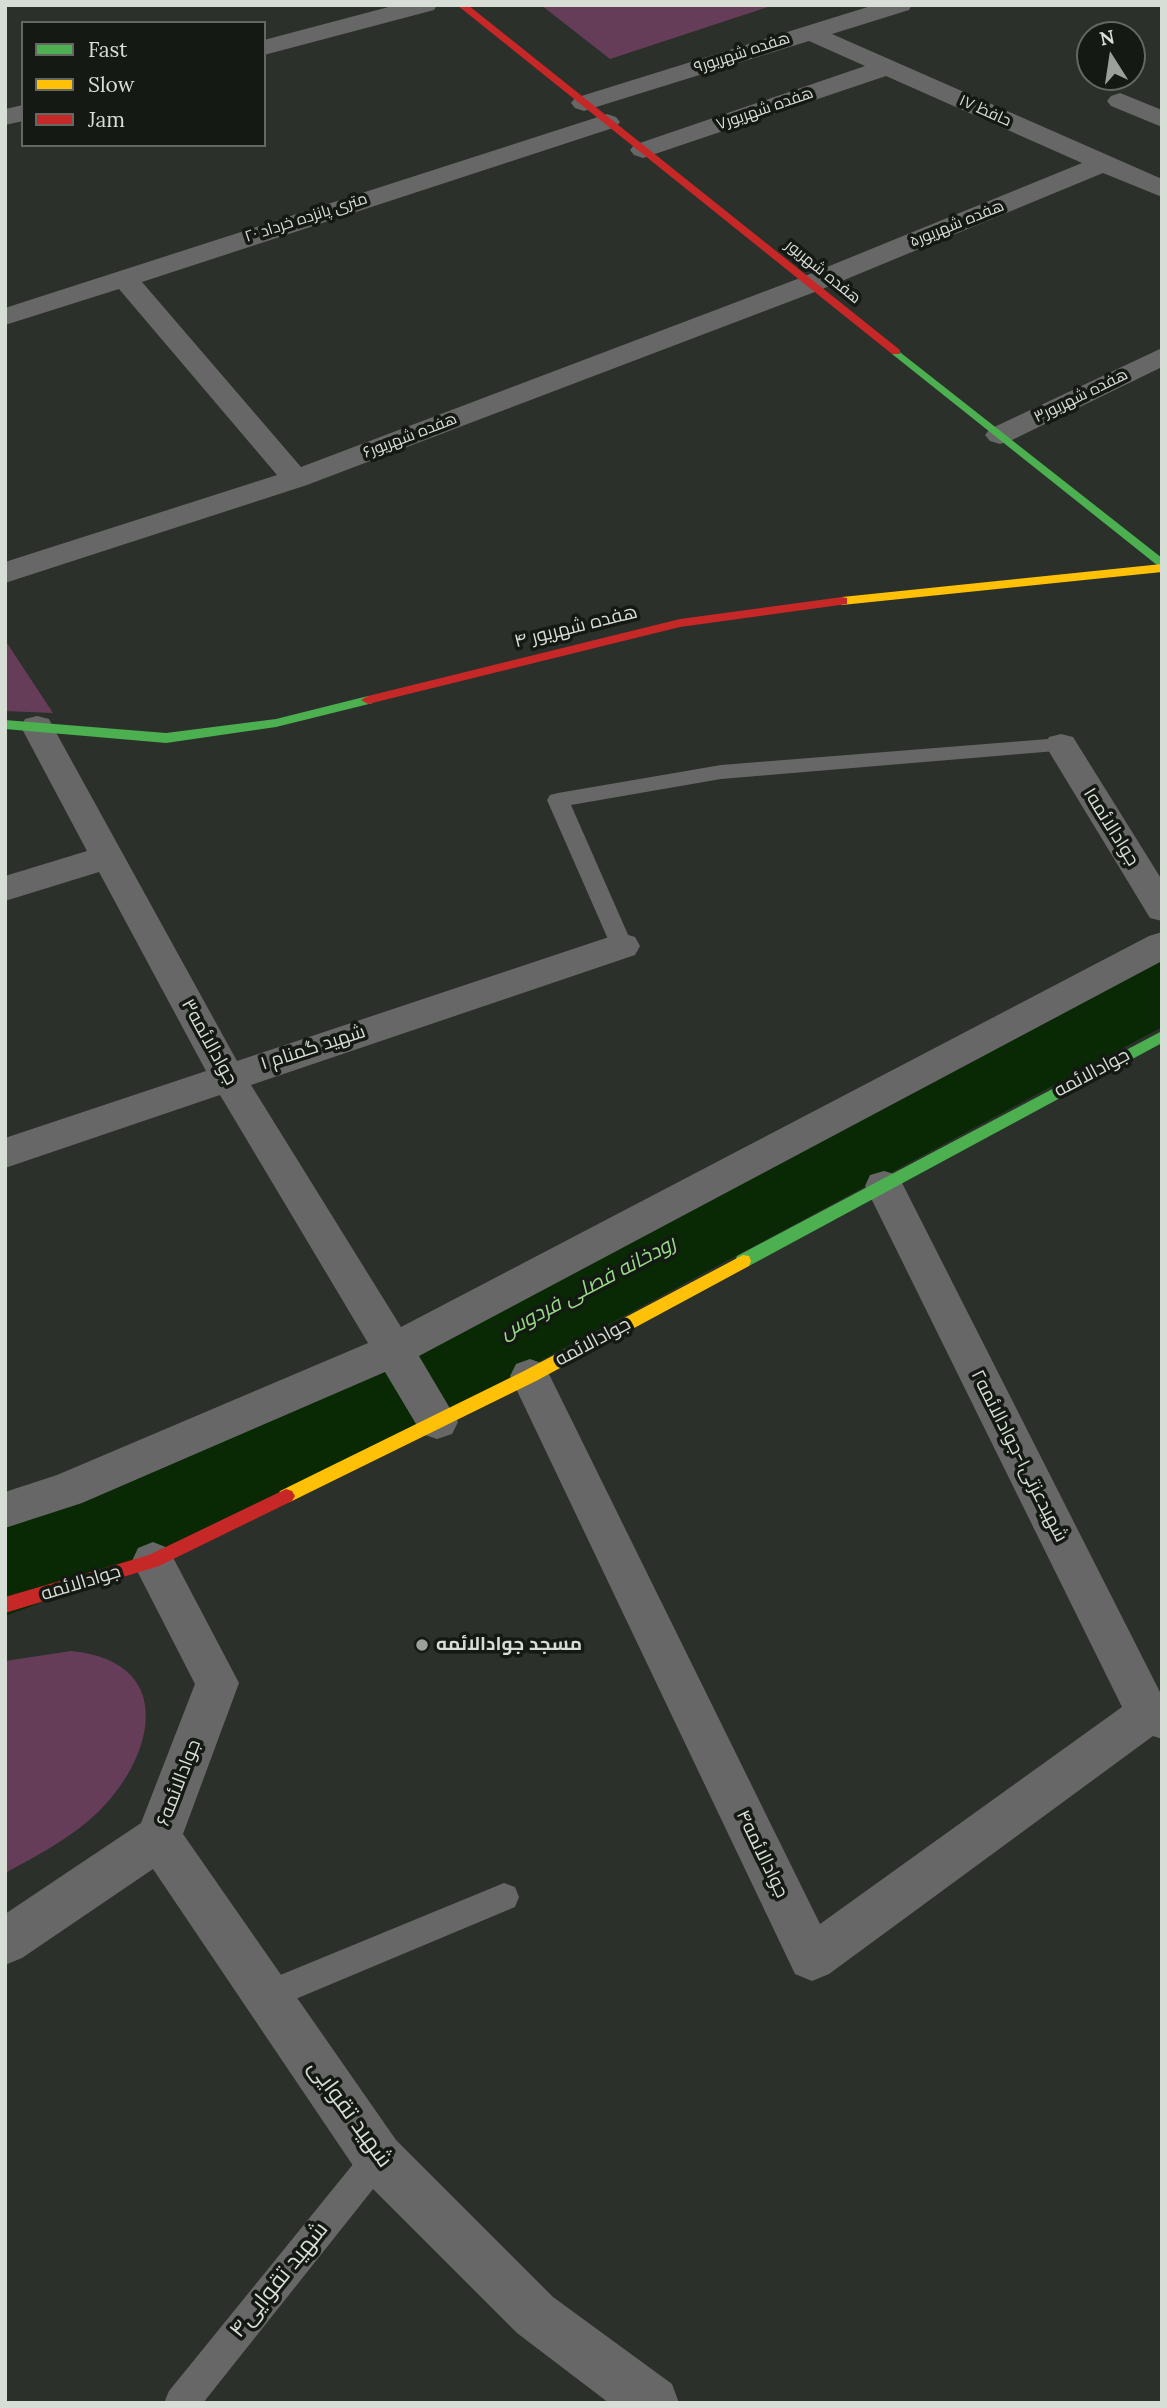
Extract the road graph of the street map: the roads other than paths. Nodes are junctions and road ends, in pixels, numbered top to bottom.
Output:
1 (425, 5) edge
2 (462, 5) edge
3 (900, 5) edge
4 (808, 32) junction
5 (266, 47) edge
6 (887, 67) junction
7 (1120, 101) dead end
8 (594, 111) junction
9 (1162, 119) edge
10 (643, 150) junction
11 (1104, 163) junction
12 (1162, 189) edge
13 (123, 277) junction
14 (810, 284) junction
15 (5, 304) edge
16 (5, 317) edge
17 (1162, 356) edge
18 (1000, 435) junction
19 (296, 479) junction
20 (1162, 567) edge
21 (5, 573) edge
22 (21, 725) edge
23 (1061, 746) joint
24 (108, 858) junction
25 (5, 890) edge
26 (1162, 909) edge
27 (1162, 945) edge
28 (622, 946) joint
29 (1162, 1036) edge
30 (227, 1076) junction
31 (5, 1153) edge
32 (884, 1186) junction
33 (394, 1350) junction
34 (530, 1376) junction
35 (438, 1422) junction
36 (5, 1510) edge
37 (153, 1562) junction
38 (5, 1605) edge
39 (1155, 1716) edge
40 (159, 1838) junction
41 (504, 1897) dead end
42 (5, 1942) edge
43 (267, 1996) junction
44 (378, 2158) junction
45 (181, 2403) edge
46 (653, 2403) edge

1 - 5 street
2 - 8 street, هفده شهریور
3 - 4 street, هفده شهریور۹
4 - 6 street, حافظ ۱۷
4 - 8 street, هفده شهریور۹
6 - 10 street, هفده شهریور۷
6 - 11 street, حافظ ۱۷
7 - 9 street
8 - 10 street, هفده شهریور
8 - 13 street, ۲۰ متری پانزده خرداد
8 - 15 street, ۲۰ متری پانزده خرداد
10 - 14 street, هفده شهریور
11 - 12 street, حافظ ۱۷
11 - 14 street, هفده شهریور۵
13 - 16 street, ۲۰ متری پانزده خرداد
13 - 19 street
14 - 18 street, هفده شهریور
14 - 19 street, هفده شهریور۶
17 - 18 street, هفده شهریور۳
18 - 20 street, هفده شهریور
19 - 21 street, هفده شهریور۶
20 - 22 street, هفده شهریور ۴
22 - 24 street, جوادالائمه۳
23 - 26 street, جوادالائمه۱
23 - 28 lane
24 - 25 street
24 - 30 street, جوادالائمه۳
27 - 33 street
28 - 30 street, شهید گمنام ۱
29 - 32 street, جوادالائمه
30 - 31 street, شهید گمنام ۱
30 - 33 street, جوادالائمه۳
32 - 34 street, جوادالائمه
32 - 39 street, شهیدعزتی۱-جوادالائمه۲
33 - 35 street, جوادالائمه۳
33 - 36 street
34 - 35 street, جوادالائمه
34 - 39 street, جوادالائمه۴
35 - 37 street, جوادالائمه
37 - 38 street, جوادالائمه
37 - 40 street, جوادالائمه۶
40 - 42 street, جوادالائمه۶
40 - 43 street, شهید تقوایی
41 - 43 lane
43 - 44 street, شهید تقوایی
44 - 45 lane, شهید تقوایی۴
44 - 46 street, شهید تقوایی

